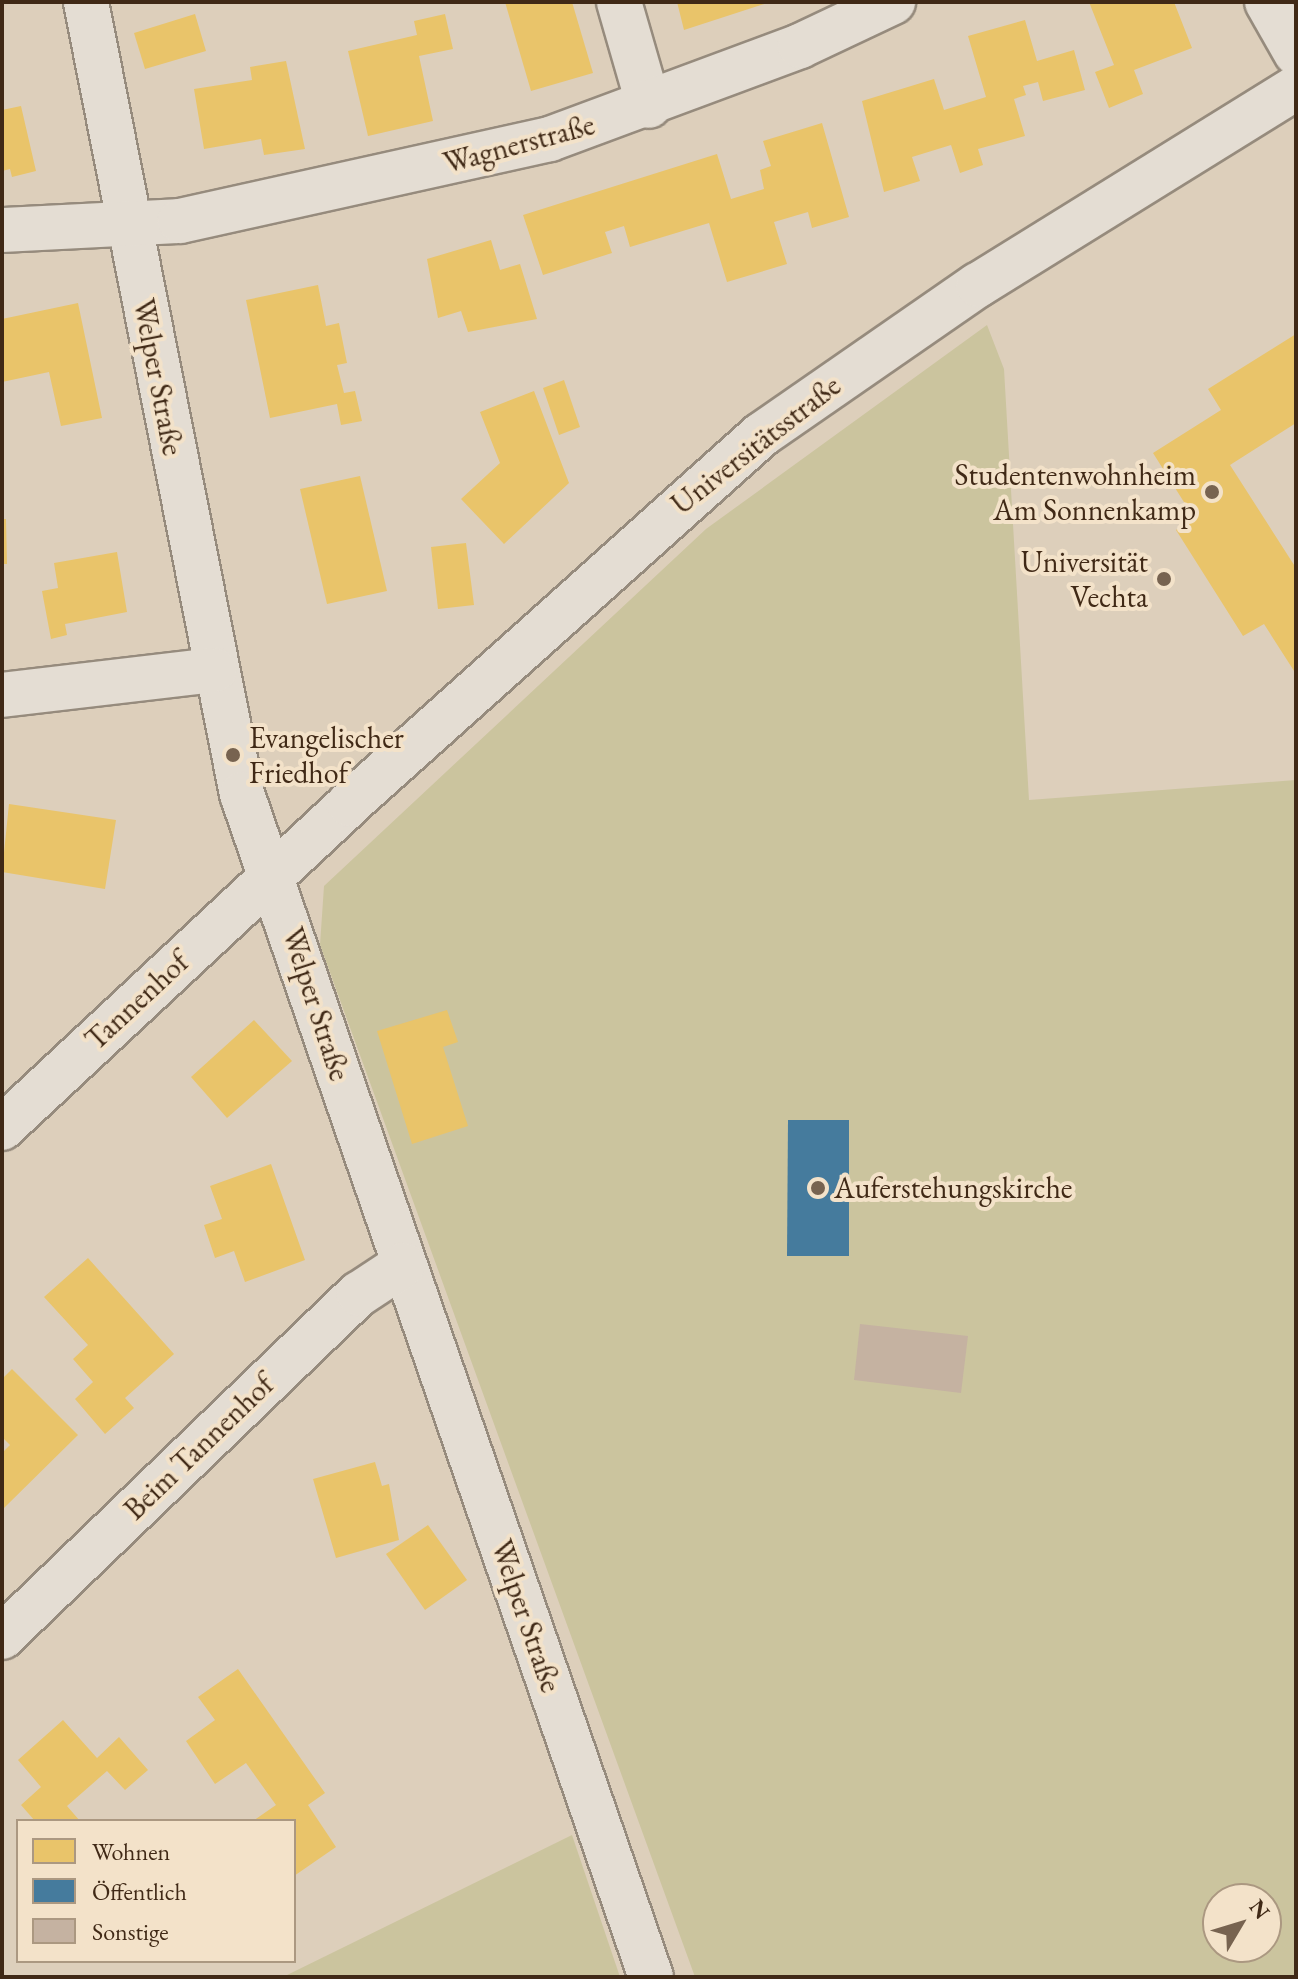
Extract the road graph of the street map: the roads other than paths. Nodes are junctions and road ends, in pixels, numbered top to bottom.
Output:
1 (86, 2) edge
2 (619, 2) edge
3 (893, 2) edge
4 (1267, 2) edge
5 (1296, 53) edge
6 (1296, 88) edge
7 (649, 106) junction
8 (128, 223) junction
9 (2, 230) edge
10 (215, 670) junction
11 (2, 695) edge
12 (272, 874) junction
13 (2, 1128) edge
14 (403, 1265) junction
15 (2, 1637) edge
16 (651, 1977) edge

1 - 8 street, Welper Straße
2 - 7 street
3 - 7 street, Wagnerstraße
4 - 5 street
6 - 12 street, Universitätsstraße
7 - 8 street, Wagnerstraße
8 - 9 street, Wagnerstraße
8 - 10 street, Welper Straße
10 - 11 street
10 - 12 street, Welper Straße
12 - 13 street, Tannenhof
12 - 14 street, Welper Straße
14 - 15 street, Beim Tannenhof
14 - 16 street, Welper Straße

